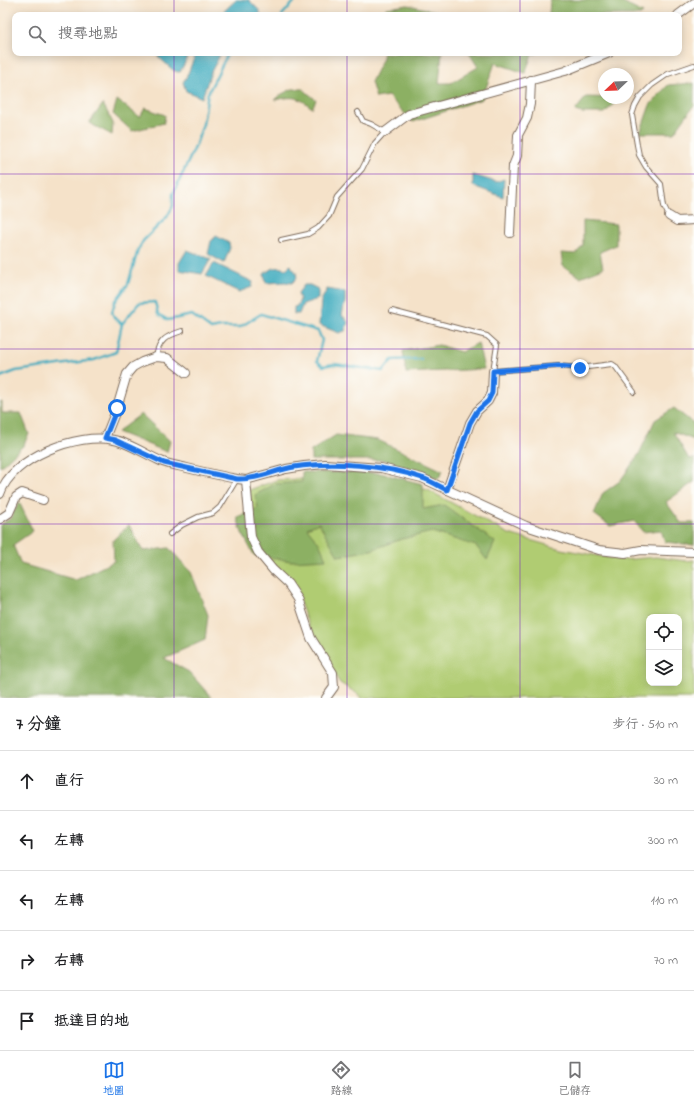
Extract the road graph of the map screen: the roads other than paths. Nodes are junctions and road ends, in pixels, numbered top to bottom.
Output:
1 (694, 3) edge
2 (682, 12) edge
3 (602, 56) edge
4 (694, 65) edge
5 (530, 80) junction
6 (358, 112) dead end
7 (385, 132) junction
8 (669, 216) joint
9 (694, 220) edge
10 (510, 233) dead end
11 (281, 240) dead end
12 (392, 312) dead end
13 (182, 330) dead end
14 (156, 357) junction
15 (493, 371) junction
16 (186, 373) dead end
17 (634, 392) dead end
18 (105, 438) junction
19 (242, 480) junction
20 (1, 489) edge
21 (447, 490) junction
22 (43, 500) dead end
23 (0, 519) edge
24 (170, 534) dead end
25 (694, 552) edge
26 (326, 698) edge

1 - 2 street
3 - 5 street
4 - 8 lane
5 - 7 street
5 - 10 street
6 - 7 lane
7 - 11 lane
8 - 9 street
12 - 15 lane
13 - 14 lane
14 - 16 street
14 - 18 street
15 - 17 lane
15 - 21 street
18 - 19 street
18 - 20 street
19 - 21 street
19 - 24 lane
19 - 26 street
21 - 25 street
22 - 23 street

